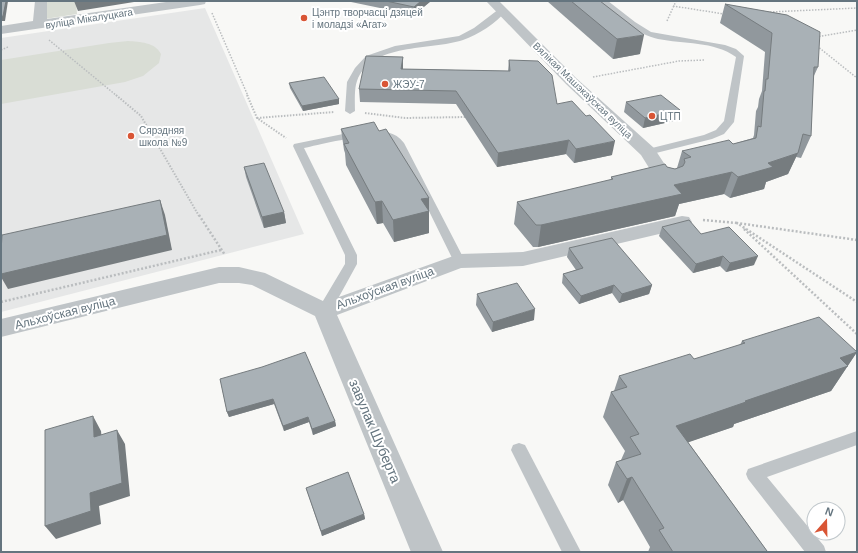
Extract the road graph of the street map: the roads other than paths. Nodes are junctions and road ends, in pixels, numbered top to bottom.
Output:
1 (41, 1) edge
2 (197, 1) edge
3 (603, 1) edge
4 (497, 6) edge
5 (40, 25) junction
6 (1, 30) edge
7 (350, 111) road end
8 (648, 152) junction
9 (668, 183) edge
10 (682, 222) edge
11 (459, 261) junction
12 (324, 311) junction
13 (1, 328) edge
14 (857, 438) edge
15 (519, 450) dead end
16 (427, 552) edge
17 (572, 552) edge
18 (817, 552) edge

1 - 5 street
2 - 5 street, вуліца Мікалуцкага
3 - 8 lane
4 - 7 lane
4 - 8 street, Вялікая Машэкаўская вуліца
5 - 6 street, вуліца Мікалуцкага
8 - 9 street, Вялікая Машэкаўская вуліца
10 - 11 street, Альхоўская вуліца
11 - 12 street, Альхоўская вуліца
11 - 12 lane
12 - 13 street, Альхоўская вуліца
12 - 16 street, завулак Шуберта
14 - 18 lane
15 - 17 lane

